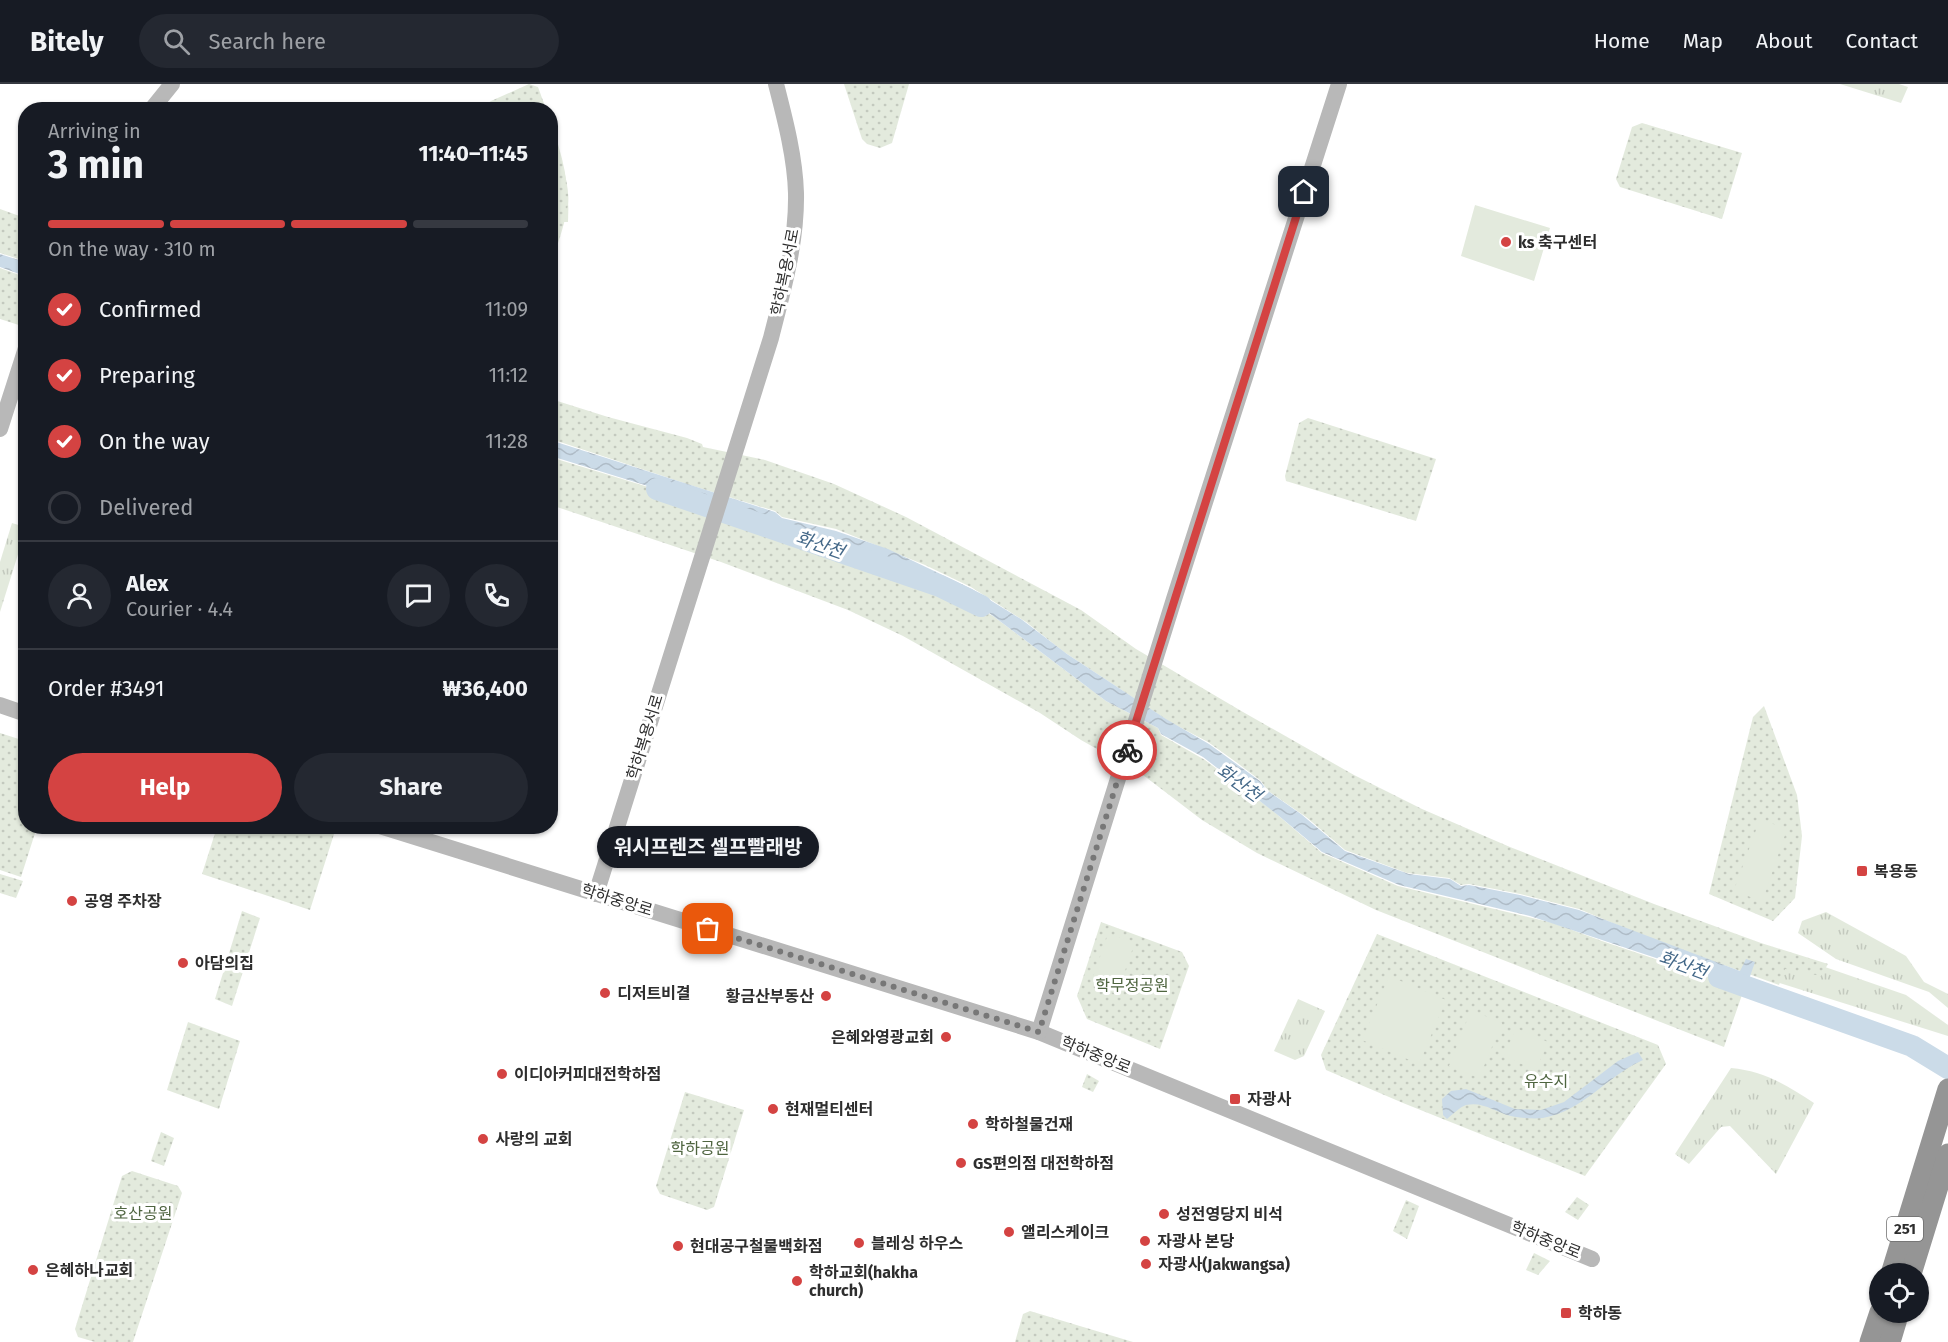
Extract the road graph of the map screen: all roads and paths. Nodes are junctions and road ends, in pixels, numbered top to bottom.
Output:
1 (172, 84) edge
2 (776, 84) edge
3 (1339, 84) edge
4 (157, 102) edge
5 (18, 373) edge
6 (0, 429) edge
7 (0, 705) edge
8 (18, 711) edge
9 (405, 834) edge
10 (596, 894) junction
11 (1039, 1032) junction
12 (1948, 1089) edge
13 (1948, 1154) edge
14 (1927, 1189) junction
15 (1592, 1259) dead end
16 (1896, 1263) edge
17 (1913, 1263) edge
18 (1876, 1323) edge
19 (1896, 1323) edge
20 (1870, 1342) edge
21 (1890, 1342) edge

1 - 4 street
2 - 10 street, 학하복용서로
3 - 11 street
5 - 6 street
7 - 8 street
9 - 10 street, 학하중앙로
10 - 11 street, 학하중앙로
11 - 15 street, 학하중앙로
12 - 14 highway, 251
13 - 14 highway, 251
14 - 16 highway, 251
14 - 17 highway, 251
18 - 20 highway
19 - 21 highway

